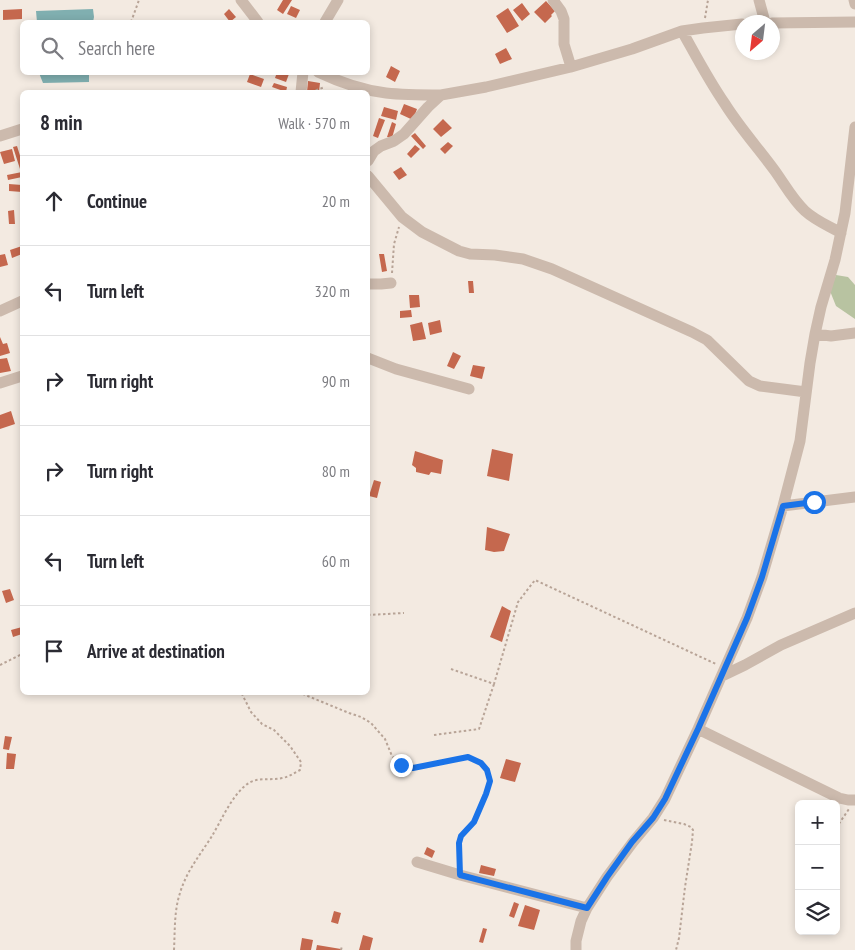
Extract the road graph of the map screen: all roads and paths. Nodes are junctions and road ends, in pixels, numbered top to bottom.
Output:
1 (139, 0) edge
2 (241, 0) edge
3 (338, 0) edge
4 (553, 0) edge
5 (708, 0) edge
6 (759, 0) edge
7 (854, 0) edge
8 (855, 4) edge
9 (763, 15) edge
10 (132, 20) edge
11 (256, 20) edge
12 (326, 20) edge
13 (855, 22) edge
14 (780, 23) edge
15 (735, 25) edge
16 (703, 28) junction
17 (682, 32) junction
18 (571, 67) junction
19 (303, 75) edge
20 (325, 75) edge
21 (300, 90) edge
22 (441, 95) junction
23 (855, 127) edge
24 (20, 130) edge
25 (0, 136) edge
26 (370, 158) edge
27 (370, 178) edge
28 (402, 217) junction
29 (841, 233) junction
30 (391, 283) joint
31 (370, 284) edge
32 (20, 302) edge
33 (0, 311) edge
34 (815, 334) junction
35 (855, 334) edge
36 (370, 359) edge
37 (20, 377) edge
38 (0, 383) edge
39 (469, 389) dead end
40 (806, 392) junction
41 (855, 497) edge
42 (783, 506) junction
43 (404, 613) dead end
44 (855, 613) edge
45 (370, 614) edge
46 (20, 655) edge
47 (0, 665) edge
48 (450, 669) dead end
49 (723, 672) junction
50 (494, 684) junction
51 (243, 695) edge
52 (305, 695) edge
53 (698, 729) junction
54 (434, 735) dead end
55 (852, 805) edge
56 (653, 818) junction
57 (840, 822) edge
58 (416, 862) dead end
59 (460, 875) junction
60 (587, 908) junction
61 (342, 946) dead end
62 (174, 950) edge
63 (341, 950) edge
64 (576, 950) edge
65 (676, 950) edge

1 - 10 path
2 - 11 street
3 - 12 street
4 - 18 street
5 - 16 path
6 - 9 street
7 - 8 street
13 - 14 street
15 - 16 street
16 - 17 street
17 - 18 street
17 - 29 street
18 - 22 street
19 - 21 street
20 - 22 street
22 - 26 street
23 - 29 street
24 - 25 street
27 - 28 street
28 - 30 path
28 - 40 street
29 - 34 street
30 - 31 street
32 - 33 street
34 - 35 street
34 - 40 street
36 - 39 street
37 - 38 street
40 - 42 street
41 - 42 street
42 - 49 street
43 - 45 path
44 - 49 street
46 - 47 path
48 - 50 path
49 - 50 path
49 - 53 street
50 - 54 path
51 - 62 path
52 - 59 path
53 - 55 street
53 - 56 street
55 - 57 path
56 - 60 street
56 - 65 path
58 - 59 street
59 - 60 street
60 - 64 street
61 - 63 path

